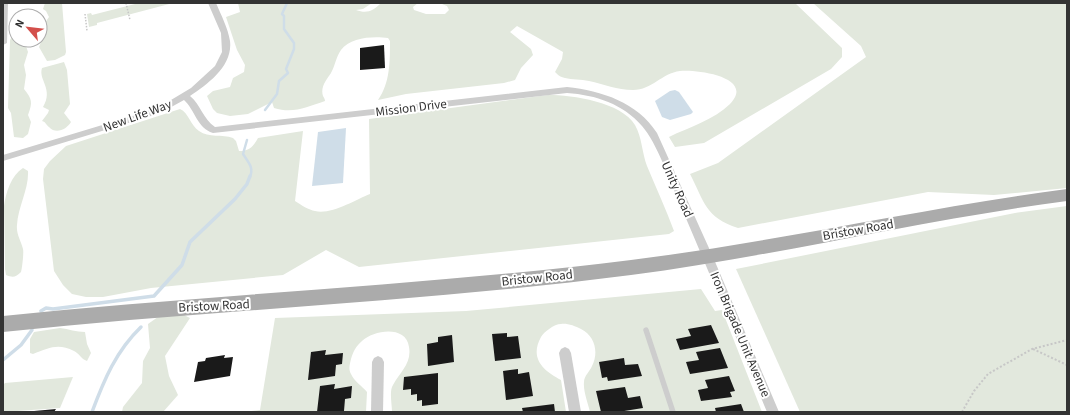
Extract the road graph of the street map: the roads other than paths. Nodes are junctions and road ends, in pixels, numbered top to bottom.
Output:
1 (4, 3) edge
2 (212, 3) edge
3 (3, 43) edge
4 (184, 96) junction
5 (645, 122) joint
6 (3, 158) edge
7 (1067, 195) edge
8 (708, 257) junction
9 (3, 324) edge
10 (646, 330) dead end
11 (565, 353) dead end
12 (378, 362) dead end
13 (377, 412) edge
14 (575, 412) edge
15 (673, 412) edge
16 (773, 412) edge

1 - 3 street
2 - 4 street, New Life Way
4 - 5 street, Mission Drive
4 - 6 street, New Life Way
5 - 8 street, Unity Road
7 - 8 main road, Bristow Road
8 - 9 main road, Bristow Road
8 - 16 street, Iron Brigade Unit Avenue
10 - 15 lane
11 - 14 street
12 - 13 street

